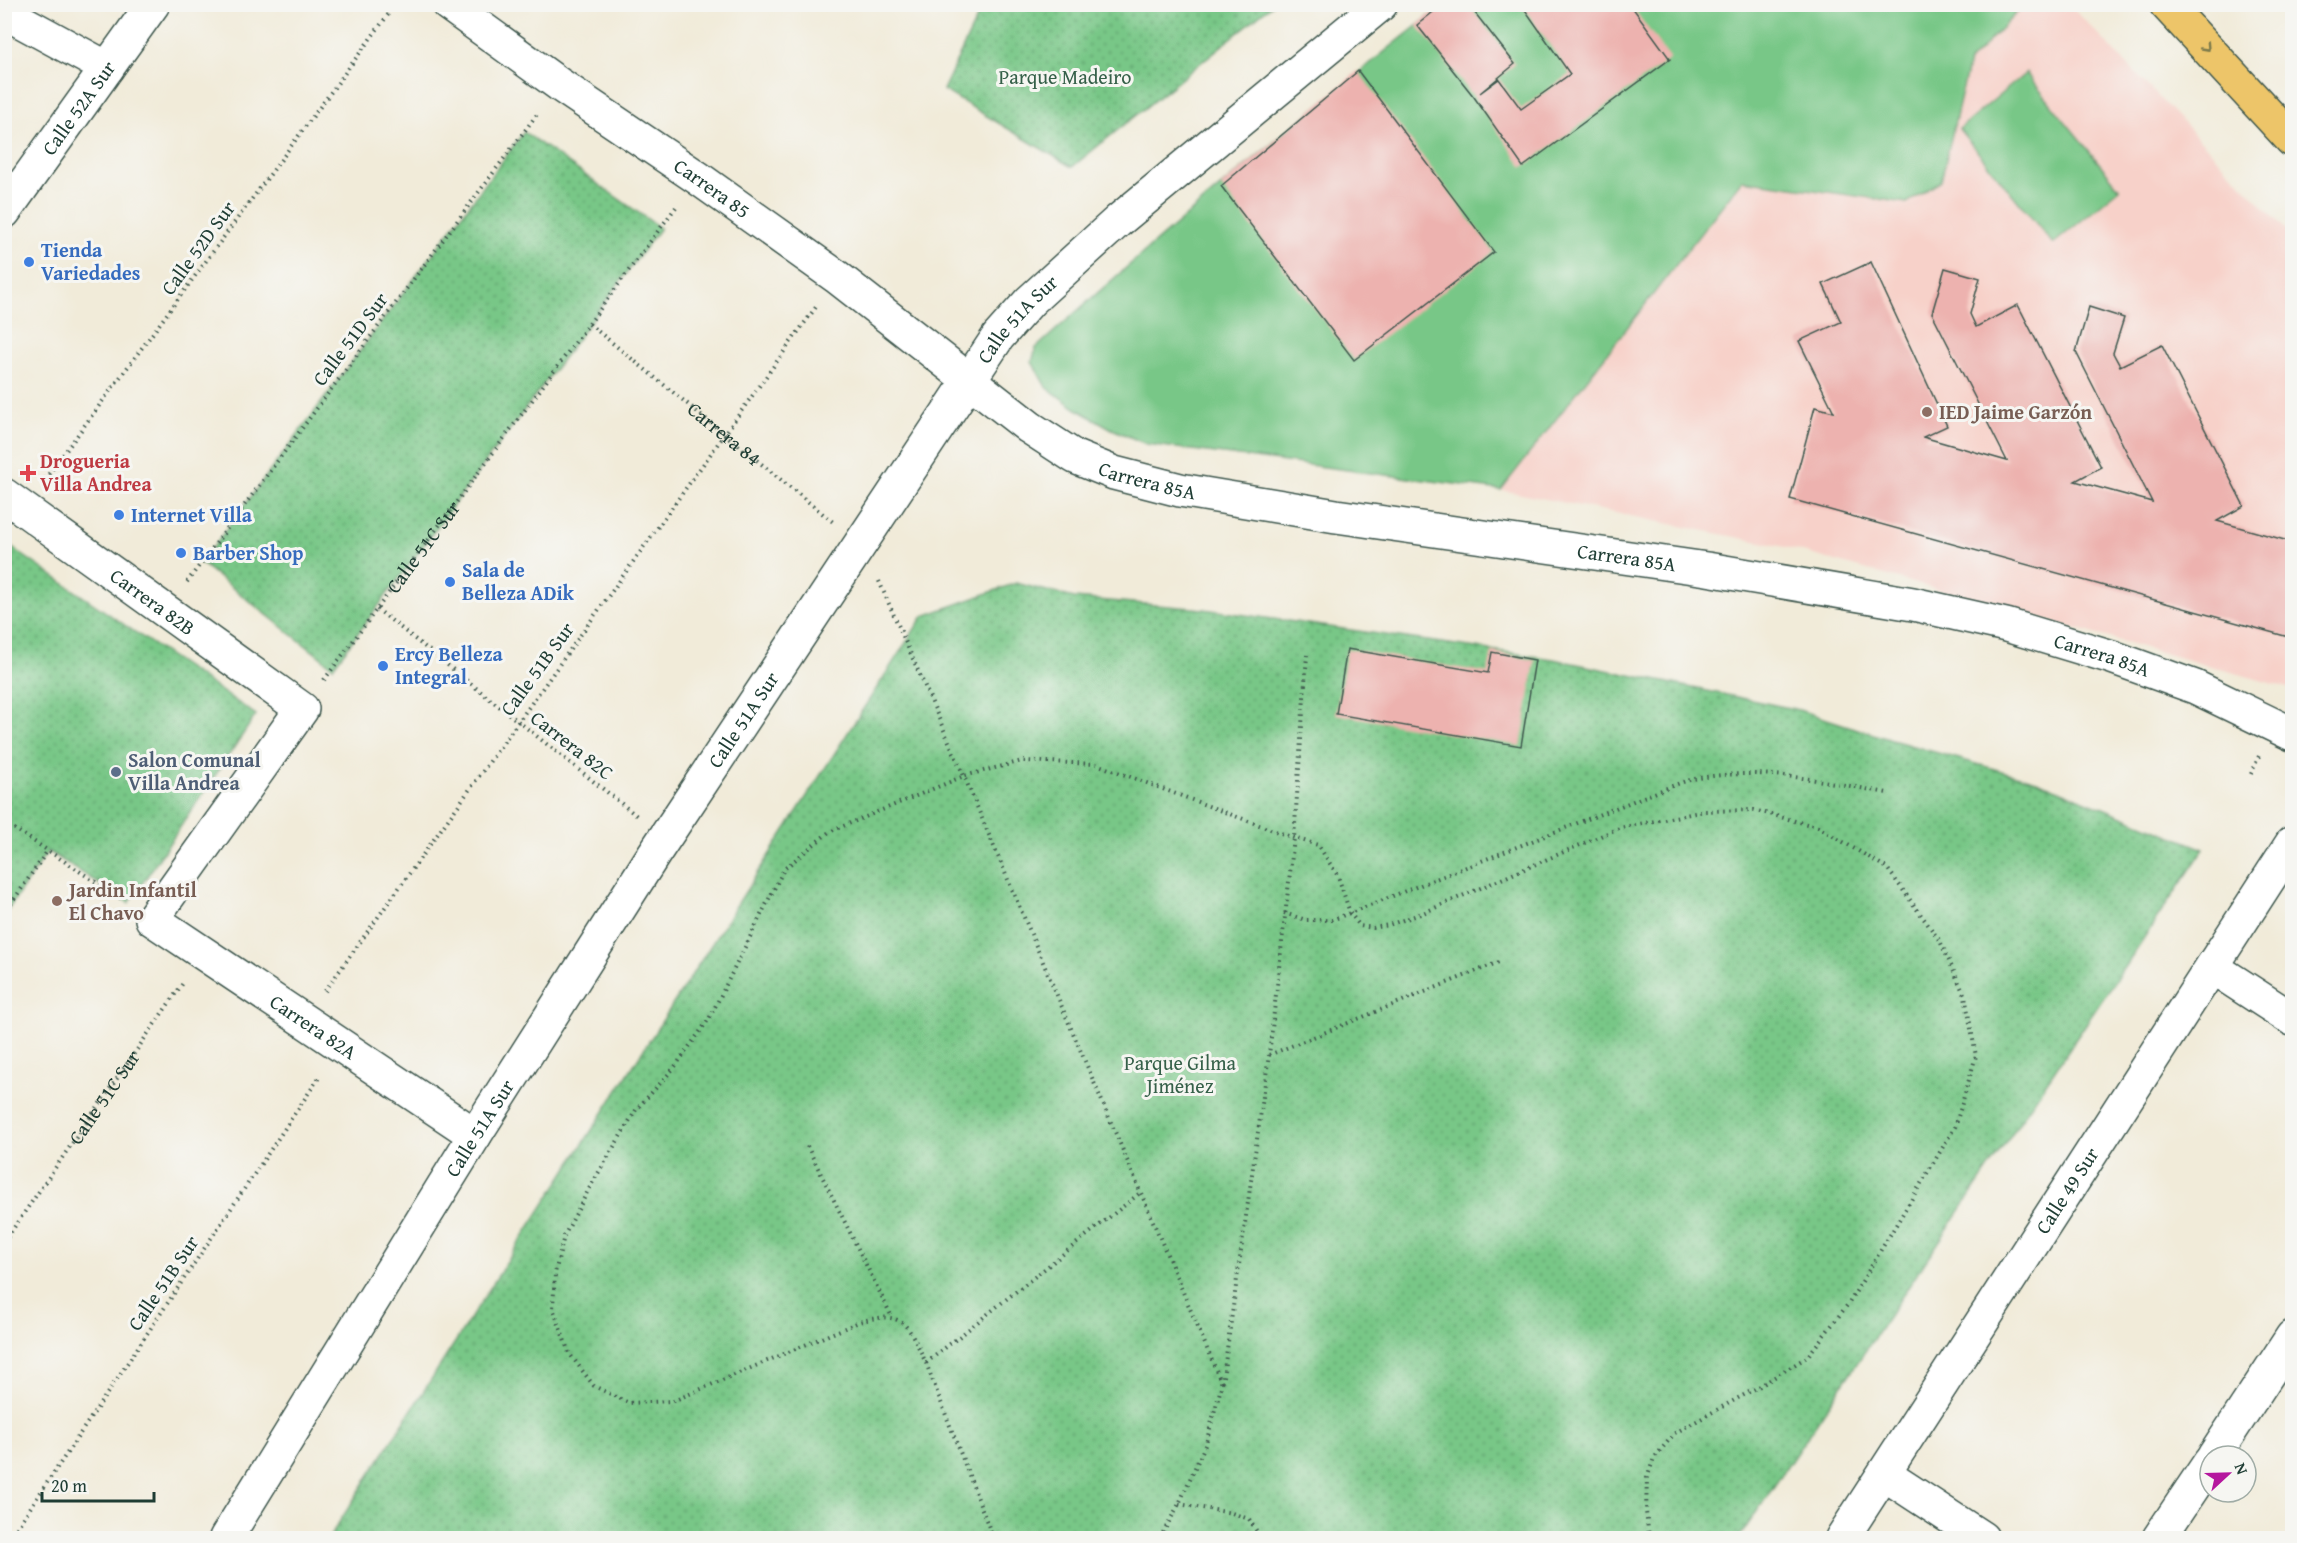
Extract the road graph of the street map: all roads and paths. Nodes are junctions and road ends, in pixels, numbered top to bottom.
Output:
1 (153, 4) edge
2 (396, 4) edge
3 (448, 4) edge
4 (1381, 4) edge
5 (2166, 4) edge
6 (4, 12) edge
7 (107, 68) junction
8 (560, 85) junction
9 (2292, 140) edge
10 (698, 178) junction
11 (5, 209) edge
12 (837, 277) junction
13 (589, 324) junction
14 (971, 380) junction
15 (724, 434) junction
16 (14, 502) edge
17 (861, 544) junction
18 (377, 609) junction
19 (165, 612) junction
20 (1307, 655) dead end
21 (302, 709) junction
22 (518, 722) junction
23 (2292, 734) edge
24 (964, 776) junction
25 (1887, 793) dead end
26 (4, 822) edge
27 (665, 838) junction
28 (1293, 838) junction
29 (2292, 843) edge
30 (48, 850) junction
31 (1284, 913) junction
32 (1350, 913) junction
33 (4, 914) edge
34 (152, 919) junction
35 (204, 953) junction
36 (1498, 962) dead end
37 (2212, 967) junction
38 (2292, 1019) edge
39 (303, 1020) junction
40 (340, 1045) junction
41 (1269, 1055) junction
42 (475, 1135) junction
43 (807, 1146) dead end
44 (1140, 1193) junction
45 (4, 1242) edge
46 (892, 1317) junction
47 (2292, 1337) edge
48 (926, 1363) junction
49 (1222, 1384) junction
50 (2222, 1444) edge
51 (1884, 1474) junction
52 (2198, 1480) edge
53 (1179, 1504) junction
54 (10, 1539) edge
55 (226, 1539) edge
56 (993, 1539) edge
57 (1160, 1539) edge
58 (1261, 1539) edge
59 (1649, 1539) edge
60 (1842, 1539) edge
61 (1982, 1539) edge
62 (2159, 1539) edge

1 - 7 street, Calle 52A Sur
2 - 16 path, Calle 52D Sur
3 - 8 street, Carrera 85
4 - 14 street, Calle 51A Sur
5 -> 9 main road
6 - 7 street
7 - 11 street, Calle 52A Sur
8 - 10 street, Carrera 85
8 - 19 path, Calle 51D Sur
10 - 12 street, Carrera 85
10 - 13 path, Calle 51C Sur
12 - 14 street, Carrera 85
12 - 15 path, Calle 51B Sur
13 - 15 path, Carrera 84
13 - 18 path, Calle 51C Sur
14 - 17 street, Calle 51A Sur
14 - 23 street, Carrera 85A
15 - 17 path, Carrera 84
15 - 22 path, Calle 51B Sur
16 - 19 street, Carrera 82B
17 - 24 path
17 - 27 street, Calle 51A Sur
18 - 21 path, Calle 51C Sur
18 - 22 path, Carrera 82C
19 - 21 street, Carrera 82B
20 - 28 path
21 - 34 street
22 - 27 path, Carrera 82C
22 - 39 path, Calle 51B Sur
24 - 28 path
24 - 44 path
24 - 46 path
25 - 32 path
26 - 30 path
27 - 42 street, Calle 51A Sur
28 - 31 path
28 - 32 path
29 - 37 street, Calle 49 Sur
30 - 33 path
30 - 34 path
31 - 32 path
31 - 41 path
32 - 59 path
34 - 35 street, Carrera 82A
35 - 39 street, Carrera 82A
35 - 45 path, Calle 51C Sur
36 - 41 path
37 - 38 street
37 - 51 street, Calle 49 Sur
39 - 40 street, Carrera 82A
40 - 42 street, Carrera 82A
40 - 54 path, Calle 51B Sur
41 - 49 path
42 - 55 street, Calle 51A Sur
43 - 46 path
44 - 48 path
44 - 49 path
46 - 48 path
47 - 50 street
48 - 56 path
49 - 53 path
51 - 60 street, Calle 49 Sur
51 - 61 street
52 - 62 street
53 - 57 path
53 - 58 path

